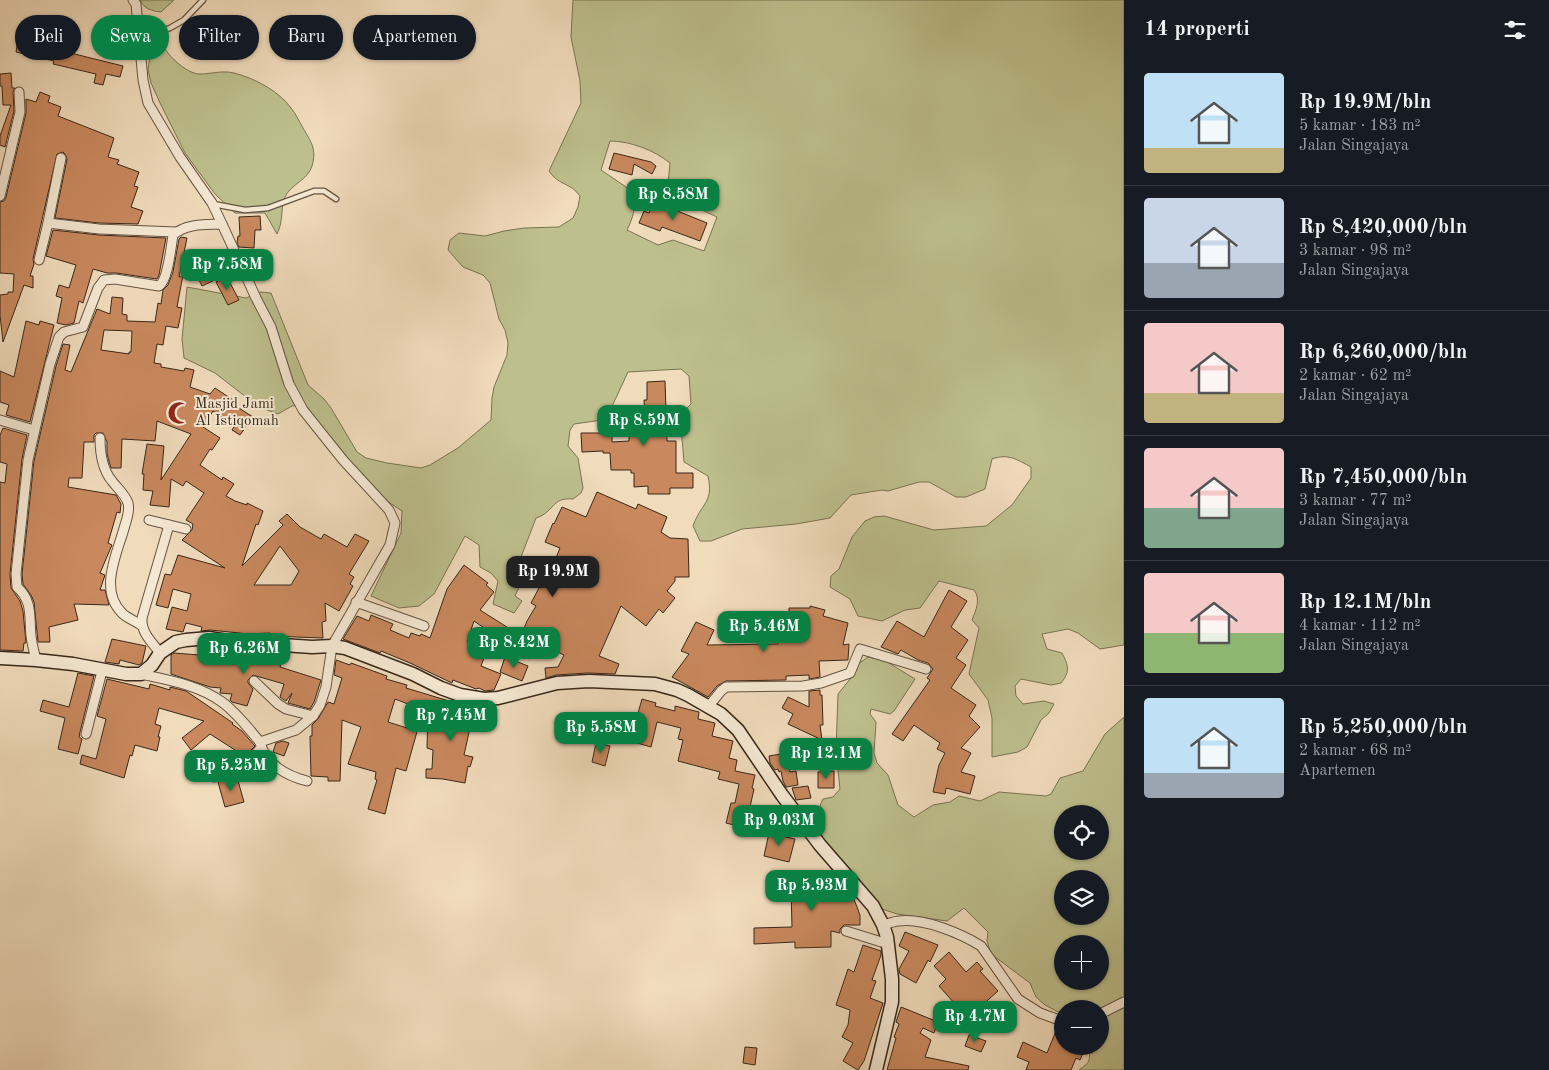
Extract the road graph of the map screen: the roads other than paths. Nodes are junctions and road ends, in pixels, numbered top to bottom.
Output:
1 (133, 0) edge
2 (203, 0) edge
3 (137, 15) edge
4 (169, 28) edge
5 (140, 60) edge
6 (19, 92) dead end
7 (61, 158) dead end
8 (0, 196) edge
9 (336, 199) dead end
10 (212, 203) junction
11 (48, 223) junction
12 (222, 224) junction
13 (176, 232) junction
14 (39, 260) dead end
15 (0, 420) edge
16 (34, 430) junction
17 (100, 438) dead end
18 (149, 520) dead end
19 (169, 525) junction
20 (186, 529) dead end
21 (356, 602) junction
22 (141, 625) junction
23 (424, 626) dead end
24 (332, 646) junction
25 (160, 654) junction
26 (0, 658) edge
27 (36, 660) junction
28 (926, 669) dead end
29 (102, 671) junction
30 (141, 674) junction
31 (254, 681) dead end
32 (708, 707) junction
33 (313, 716) junction
34 (86, 734) dead end
35 (260, 745) junction
36 (214, 776) dead end
37 (307, 781) dead end
38 (883, 925) junction
39 (846, 931) dead end
40 (888, 944) junction
41 (1124, 1002) edge
42 (1109, 1010) edge
43 (1054, 1018) edge
44 (876, 1070) edge

1 - 3 street
2 - 4 lane
5 - 10 street
6 - 8 street
7 - 11 street
9 - 10 lane
10 - 12 street
11 - 13 street
11 - 14 street
12 - 13 street
12 - 21 street
13 - 16 street
15 - 16 street
16 - 27 street
17 - 22 street
18 - 19 street
19 - 20 street
19 - 22 street
21 - 23 street
21 - 24 street
22 - 25 street
24 - 25 street
24 - 32 street
24 - 33 street
25 - 30 street
26 - 27 street
27 - 29 street
28 - 32 street
29 - 30 street
29 - 34 street
30 - 35 street
31 - 33 street
32 - 38 street
33 - 35 street
35 - 36 street
35 - 37 street
38 - 40 street
38 - 43 street
39 - 40 street
40 - 44 street
41 - 42 street

